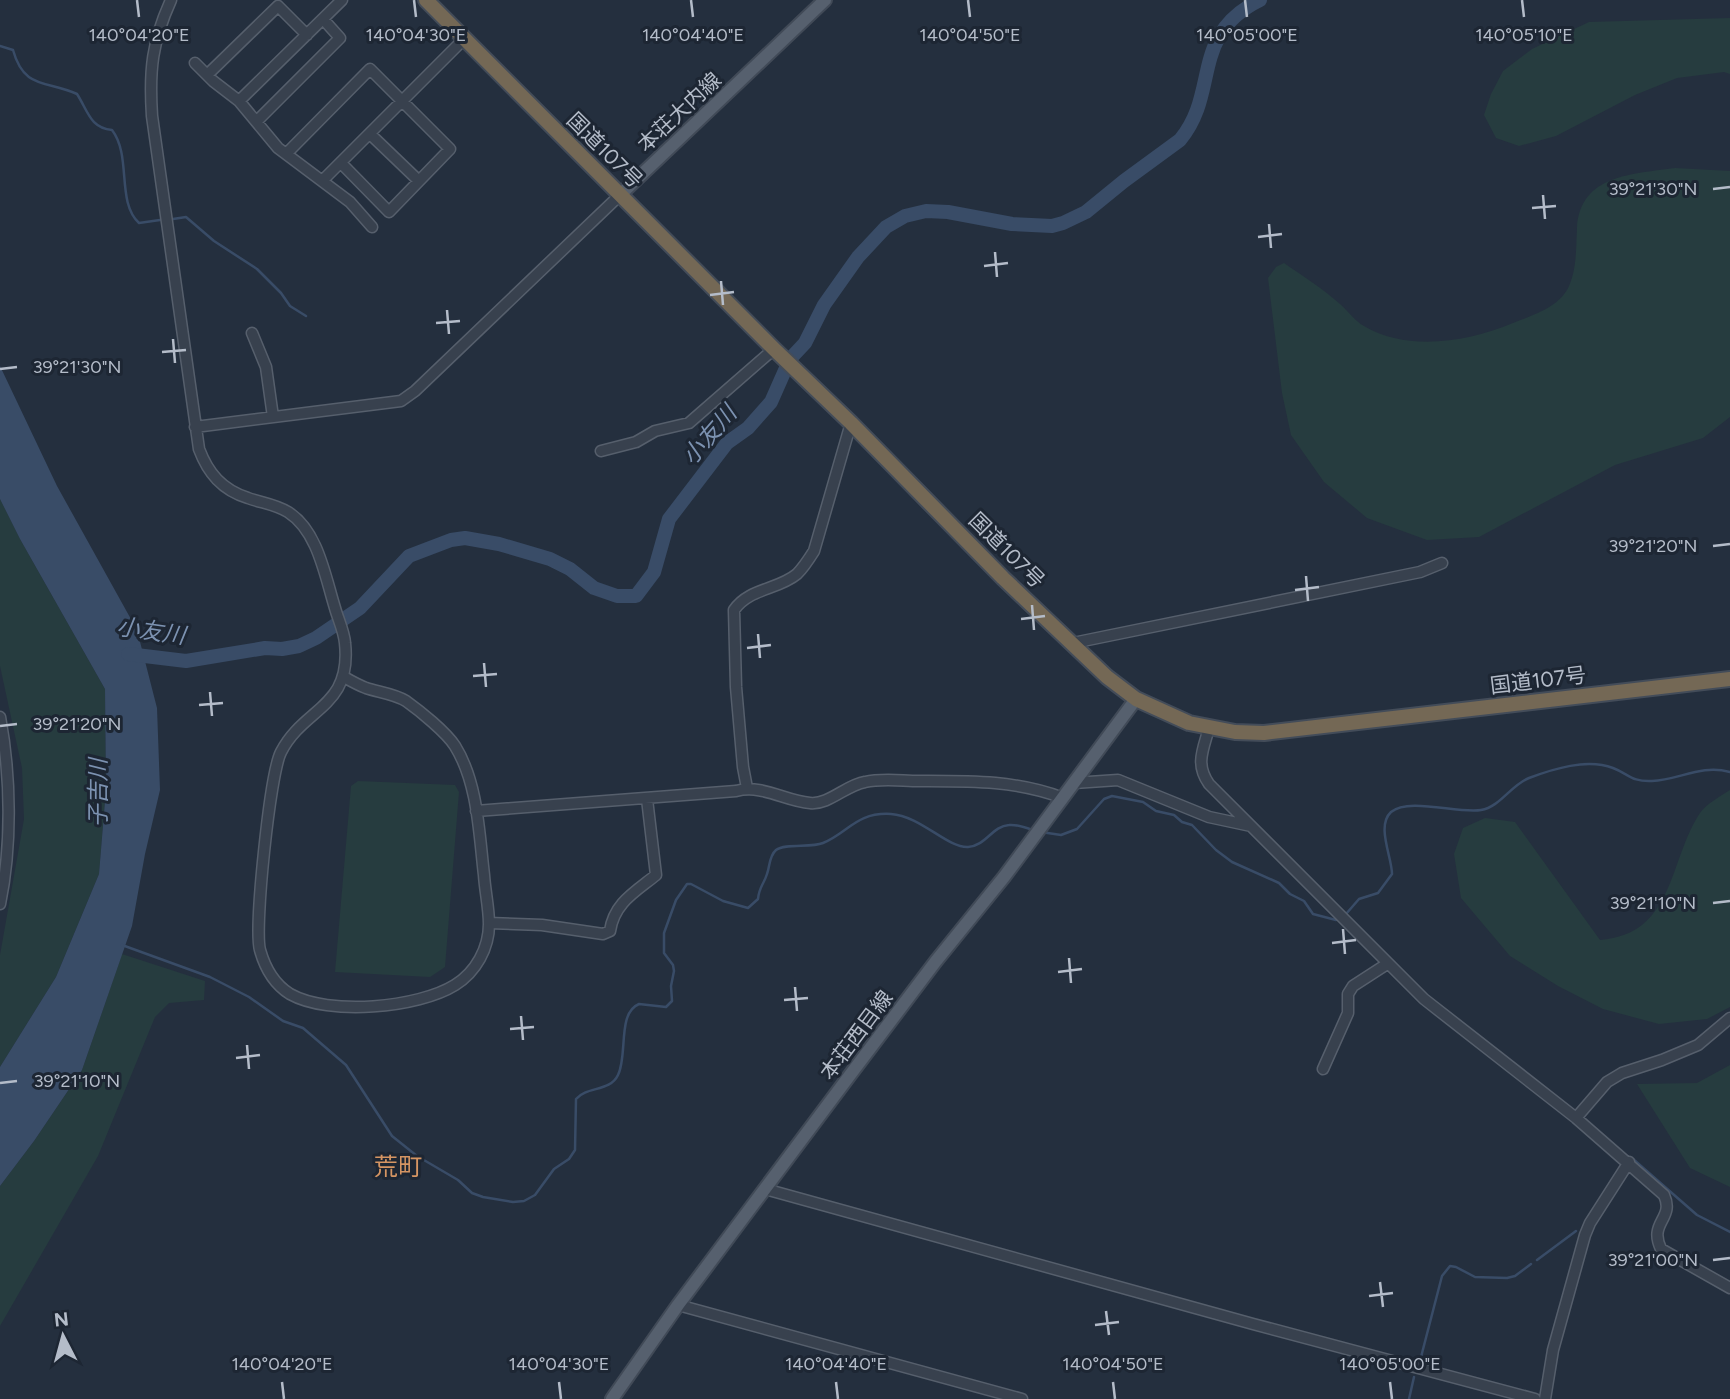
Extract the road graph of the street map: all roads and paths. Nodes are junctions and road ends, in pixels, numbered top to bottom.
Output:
1 (171, 0) edge
2 (341, 0) edge
3 (426, 0) edge
4 (825, 0) edge
5 (323, 19) junction
6 (307, 35) junction
7 (464, 39) junction
8 (195, 63) dead end
9 (207, 75) junction
10 (239, 101) junction
11 (402, 102) junction
12 (257, 121) junction
13 (370, 134) junction
14 (286, 154) junction
15 (341, 163) junction
16 (323, 181) junction
17 (419, 181) junction
18 (620, 195) junction
19 (372, 227) dead end
20 (252, 333) dead end
21 (777, 352) junction
22 (273, 416) junction
23 (851, 423) junction
24 (195, 427) junction
25 (601, 451) dead end
26 (1442, 563) dead end
27 (1073, 643) junction
28 (344, 677) junction
29 (1730, 679) edge
30 (1136, 699) junction
31 (0, 717) edge
32 (1209, 728) junction
33 (1074, 783) junction
34 (747, 788) junction
35 (1063, 798) junction
36 (647, 799) junction
37 (8, 810) junction
38 (475, 811) junction
39 (1251, 826) junction
40 (0, 835) edge
41 (0, 904) edge
42 (489, 923) junction
43 (1387, 964) junction
44 (1730, 1018) edge
45 (1323, 1069) dead end
46 (1576, 1118) junction
47 (1629, 1162) junction
48 (765, 1189) junction
49 (1730, 1288) edge
50 (678, 1305) junction
51 (612, 1399) edge
52 (1022, 1399) edge
53 (1535, 1399) edge
54 (1545, 1399) edge

1 - 24 street
2 - 5 street
3 - 7 highway, 国道107号
4 - 18 main road, 本荘大内線
5 - 6 street
5 - 12 street
6 - 9 street
6 - 10 street
7 - 11 street
7 - 18 highway, 国道107号
8 - 9 street
9 - 10 street
10 - 12 street
11 - 13 street
11 - 14 street
11 - 17 street
12 - 14 street
13 - 15 street
13 - 17 street
14 - 16 street
15 - 16 street
15 - 17 street
16 - 19 street
18 - 21 highway, 国道107号
18 - 22 street
20 - 22 street
21 - 23 highway, 国道107号
21 - 25 street
22 - 24 street
23 - 27 highway, 国道107号
23 - 34 street
24 - 28 street
26 - 27 street
27 - 30 highway, 国道107号
28 - 38 street
28 - 42 street
29 - 32 highway, 国道107号
30 - 32 highway, 国道107号
30 - 33 main road, 本荘西目線
31 - 37 street
32 - 39 street
33 - 35 main road, 本荘西目線
33 - 39 street
34 - 35 street
34 - 36 street
35 - 48 main road, 本荘西目線
36 - 38 street
36 - 42 street
37 - 40 street
37 - 41 street
38 - 42 street
39 - 43 street
43 - 45 street
43 - 46 street
44 - 46 street
46 - 47 street
47 - 49 street
47 - 54 street
48 - 50 main road, 本荘西目線
48 - 53 street
50 - 51 main road, 本荘西目線
50 - 52 street

